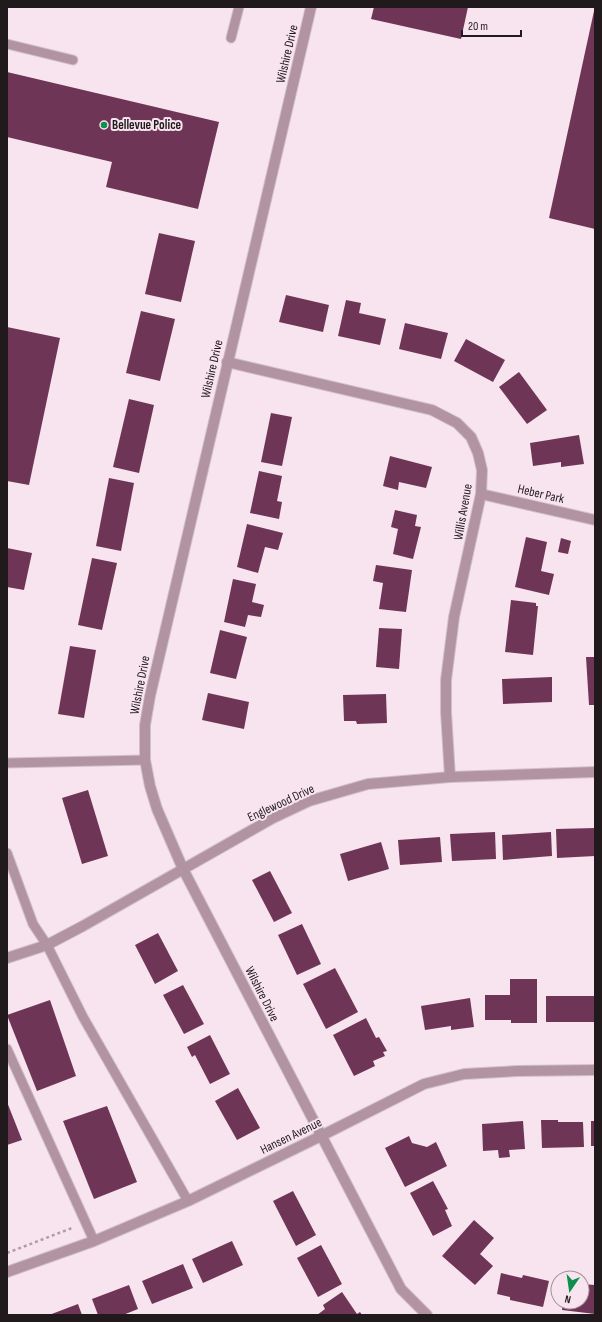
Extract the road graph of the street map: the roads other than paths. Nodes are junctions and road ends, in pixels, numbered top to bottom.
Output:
1 (239, 7) edge
2 (311, 7) edge
3 (231, 38) dead end
4 (7, 44) edge
5 (72, 60) dead end
6 (227, 362) junction
7 (482, 494) junction
8 (595, 520) edge
9 (145, 760) junction
10 (7, 763) edge
11 (595, 772) edge
12 (450, 777) junction
13 (7, 853) edge
14 (183, 869) junction
15 (47, 945) junction
16 (7, 958) edge
17 (7, 1049) edge
18 (595, 1070) edge
19 (321, 1136) junction
20 (188, 1201) junction
21 (94, 1241) junction
22 (7, 1272) edge
23 (427, 1315) edge

1 - 3 lane
2 - 6 street, Wilshire Drive
4 - 5 lane
6 - 7 street, Willis Avenue
6 - 9 street, Wilshire Drive
7 - 8 street, Heber Park
7 - 12 street, Willis Avenue
9 - 10 lane
9 - 14 street, Wilshire Drive
11 - 12 street, Englewood Drive
12 - 14 street, Englewood Drive
13 - 15 lane
14 - 15 street, Englewood Drive
14 - 19 street, Wilshire Drive
15 - 16 street, Englewood Drive
15 - 20 lane
17 - 21 lane
18 - 19 street, Hansen Avenue
19 - 20 street, Hansen Avenue
19 - 23 street, Wilshire Drive
20 - 21 street, Hansen Avenue
21 - 22 street, Hansen Avenue

